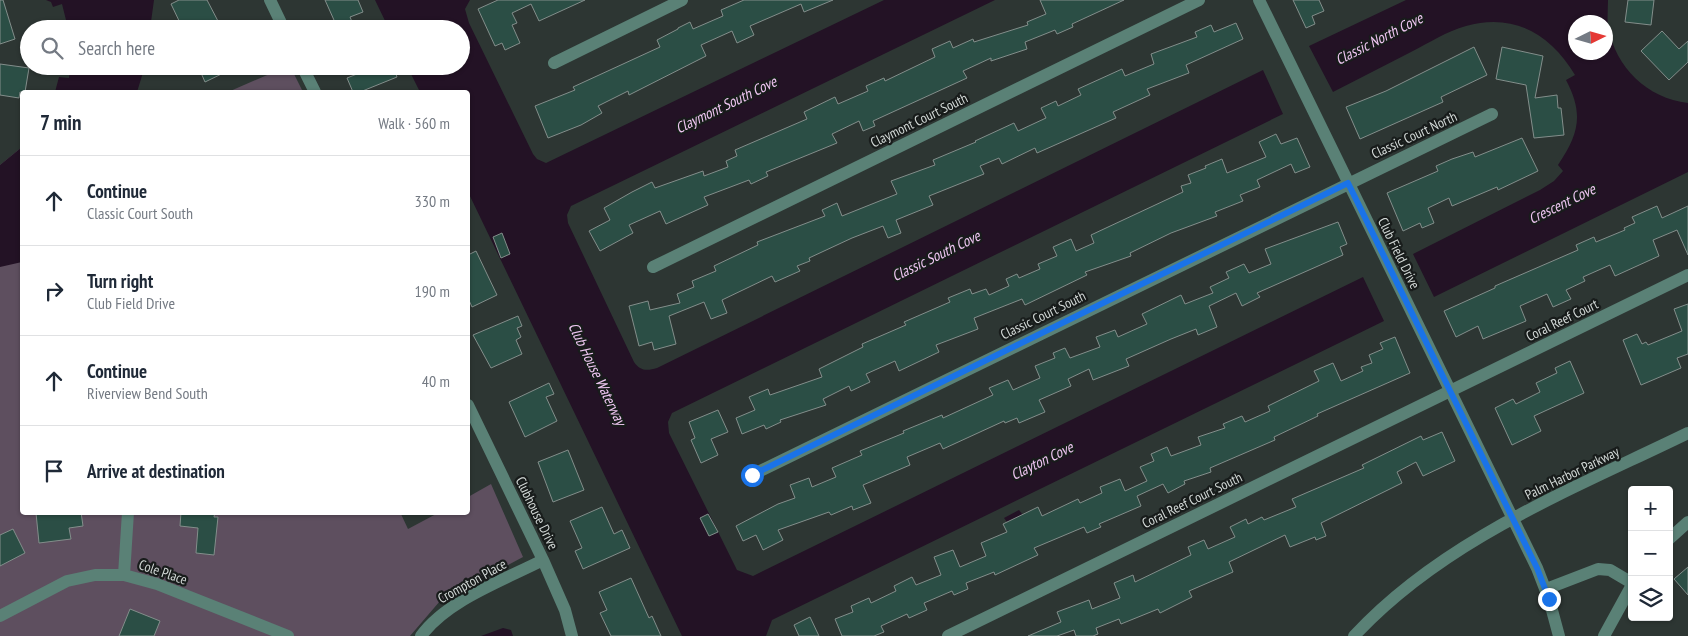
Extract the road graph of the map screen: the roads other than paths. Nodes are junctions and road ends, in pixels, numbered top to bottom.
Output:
1 (270, 0) edge
2 (682, 0) edge
3 (1199, 0) edge
4 (1259, 0) edge
5 (280, 20) edge
6 (554, 63) dead end
7 (306, 75) edge
8 (314, 90) edge
9 (1492, 114) dead end
10 (1348, 183) junction
11 (653, 267) dead end
12 (1688, 275) edge
13 (1450, 392) junction
14 (470, 409) edge
15 (1688, 433) edge
16 (752, 475) dead end
17 (128, 515) edge
18 (1512, 519) junction
19 (1688, 522) edge
20 (1673, 535) edge
21 (543, 560) junction
22 (124, 575) junction
23 (1628, 581) edge
24 (1546, 589) junction
25 (1628, 591) edge
26 (0, 616) edge
27 (288, 636) edge
28 (421, 636) edge
29 (572, 636) edge
30 (948, 636) edge
31 (1354, 636) edge
32 (1559, 636) edge
33 (1604, 636) edge

1 - 5 street
2 - 6 street
3 - 11 street, Claymont Court South
4 - 10 street, Club Field Drive
7 - 8 street
9 - 10 street, Classic Court North
10 - 13 street, Club Field Drive
10 - 16 street, Classic Court South
12 - 13 street, Coral Reef Court
13 - 18 street, Club Field Drive
13 - 30 street, Coral Reef Court South
14 - 21 street, Clubhouse Drive
15 - 18 street, Palm Harbor Parkway
17 - 22 street
18 - 24 street, Club Field Drive
18 - 31 street, Palm Harbor Parkway
19 - 20 street
21 - 28 street, Crompton Place
21 - 29 street, Clubhouse Drive
22 - 26 street, Cole Place
22 - 27 street, Cole Place
23 - 24 street
24 - 32 street, Club Field Drive
25 - 33 street

